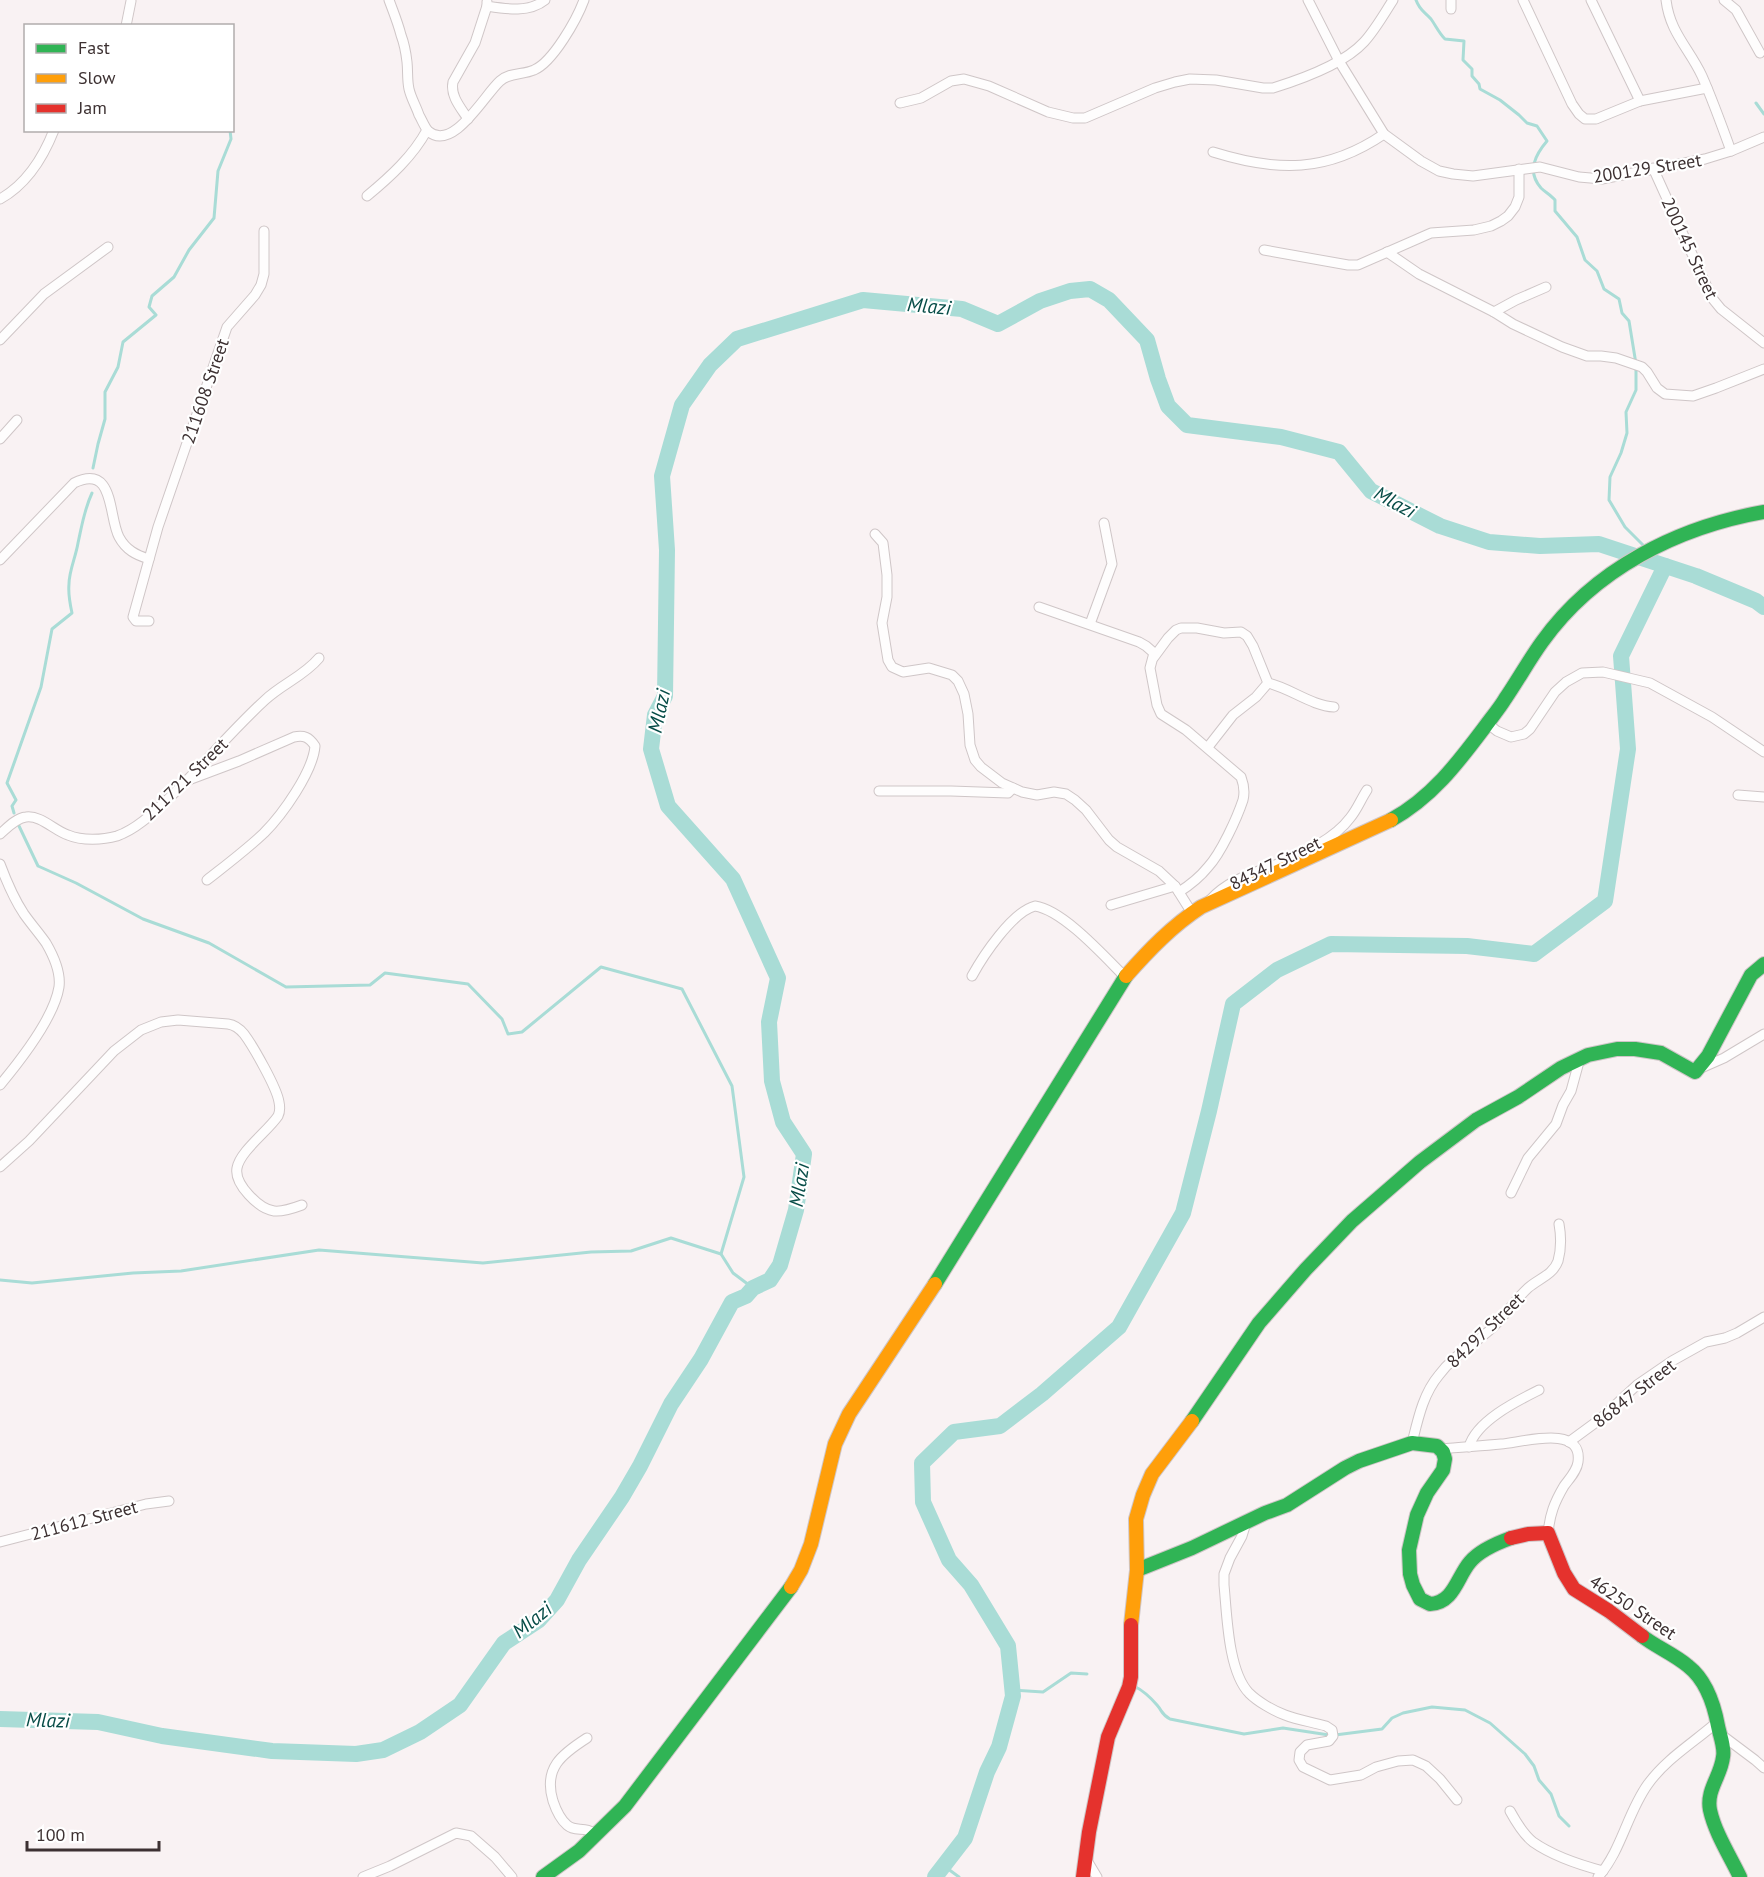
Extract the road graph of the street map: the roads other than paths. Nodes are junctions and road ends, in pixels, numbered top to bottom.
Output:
1 (389, 0) edge
2 (545, 0) edge
3 (584, 0) edge
4 (1308, 0) edge
5 (1393, 0) edge
6 (1523, 0) edge
7 (1592, 0) edge
8 (1666, 0) edge
9 (1724, 0) edge
10 (131, 2) dead end
11 (487, 3) edge
12 (126, 24) edge
13 (1760, 53) dead end
14 (1339, 61) junction
15 (1707, 88) junction
16 (1640, 101) junction
17 (900, 104) dead end
18 (468, 119) junction
19 (427, 129) junction
20 (53, 132) edge
21 (1384, 134) junction
22 (1764, 136) edge
23 (1731, 151) junction
24 (1213, 152) dead end
25 (1653, 168) junction
26 (1522, 169) junction
27 (367, 196) dead end
28 (0, 199) edge
29 (264, 231) dead end
30 (108, 247) dead end
31 (1264, 250) dead end
32 (1388, 252) junction
33 (1546, 288) dead end
34 (1494, 312) junction
35 (1762, 338) edge
36 (0, 340) edge
37 (1764, 369) edge
38 (17, 420) dead end
39 (0, 439) edge
40 (1764, 512) edge
41 (1104, 523) dead end
42 (875, 534) dead end
43 (149, 559) junction
44 (0, 560) edge
45 (1039, 607) dead end
46 (149, 621) dead end
47 (1090, 624) junction
48 (1154, 657) junction
49 (319, 658) dead end
50 (1269, 683) junction
51 (1334, 707) dead end
52 (1487, 723) junction
53 (1208, 747) junction
54 (1764, 752) edge
55 (189, 779) junction
56 (1013, 789) junction
57 (1367, 790) dead end
58 (879, 791) dead end
59 (1738, 795) dead end
60 (1764, 797) edge
61 (0, 834) edge
62 (0, 864) edge
63 (207, 880) dead end
64 (1180, 893) junction
65 (1111, 905) dead end
66 (1196, 910) junction
67 (1764, 964) edge
68 (972, 976) dead end
69 (1125, 977) junction
70 (1764, 1034) edge
71 (1580, 1058) junction
72 (1699, 1069) junction
73 (0, 1085) edge
74 (0, 1167) edge
75 (1511, 1193) dead end
76 (302, 1205) dead end
77 (1559, 1224) dead end
78 (1764, 1317) edge
79 (1539, 1389) dead end
80 (1569, 1442) junction
81 (1412, 1443) junction
82 (1469, 1447) junction
83 (1441, 1449) junction
84 (169, 1501) dead end
85 (1246, 1522) junction
86 (1548, 1533) junction
87 (0, 1542) edge
88 (1137, 1570) junction
89 (1718, 1728) junction
90 (587, 1738) dead end
91 (1764, 1768) edge
92 (1457, 1800) dead end
93 (1510, 1811) dead end
94 (597, 1835) junction
95 (1085, 1857) junction
96 (1601, 1874) edge
97 (363, 1877) edge
98 (512, 1877) edge
99 (543, 1877) edge
100 (1083, 1877) edge
101 (1097, 1877) edge
102 (1740, 1877) edge

1 - 19 street
2 - 11 street
3 - 18 street
4 - 14 street, 200129 Street
5 - 14 street
6 - 16 street
7 - 16 street
8 - 15 street
9 - 13 street
10 - 12 street
11 - 18 street
14 - 17 street
14 - 21 street, 200129 Street
15 - 16 street
15 - 23 street
18 - 19 street
19 - 27 street
20 - 28 street
21 - 24 street
21 - 26 street, 200129 Street
22 - 23 street, 200129 Street
23 - 25 street, 200129 Street
25 - 26 street, 200129 Street
25 - 35 street, 200145 Street
26 - 32 street
29 - 43 street, 211608 Street
30 - 36 street
31 - 32 street
32 - 34 street
33 - 34 street
34 - 37 street
38 - 39 street
40 - 52 street
41 - 47 street
42 - 56 street
43 - 44 street
43 - 46 street, 211608 Street
45 - 47 street
47 - 48 street
48 - 50 street
48 - 53 street
49 - 55 street, 211721 Street
50 - 51 street
50 - 53 street
52 - 54 street
52 - 66 street
53 - 64 street
55 - 61 street, 211721 Street
55 - 63 street
56 - 58 street
56 - 64 street
57 - 66 street, 84347 Street
59 - 60 street
62 - 73 street
64 - 65 street
64 - 66 street
66 - 69 street
67 - 72 street
68 - 69 street
69 - 94 street
70 - 72 street
71 - 72 street
71 - 75 street
71 - 88 street
74 - 76 street
77 - 81 street, 84297 Street
78 - 80 street, 86847 Street
79 - 82 street
80 - 82 street
80 - 86 street
81 - 83 street
81 - 85 street
82 - 83 street
83 - 86 street
84 - 87 street, 211612 Street
85 - 88 street
85 - 92 street
86 - 89 street, 46250 Street
88 - 95 street
89 - 91 street
89 - 96 street
89 - 102 street, 46250 Street
90 - 94 street
93 - 96 street
94 - 99 street
95 - 100 street
95 - 101 street
97 - 98 street

